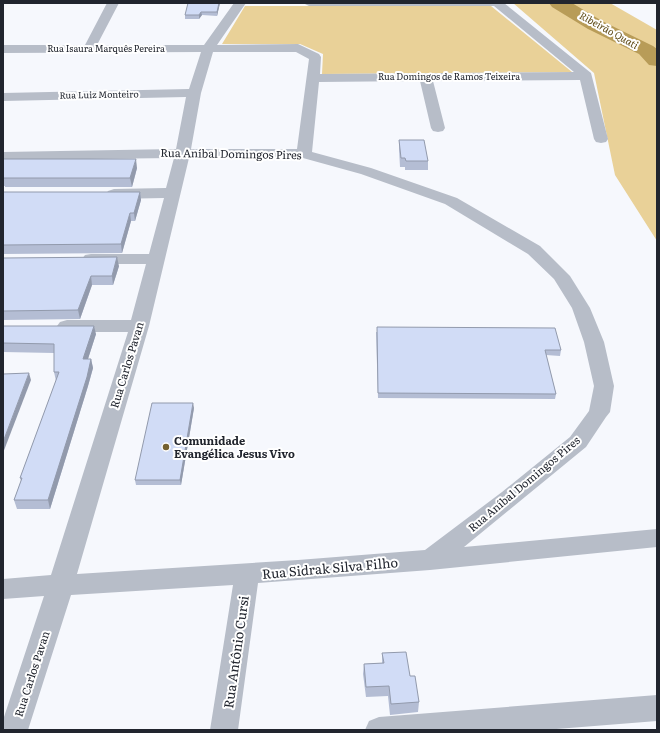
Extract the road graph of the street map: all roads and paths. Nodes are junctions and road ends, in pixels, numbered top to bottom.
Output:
1 (113, 3) edge
2 (240, 3) edge
3 (309, 3) edge
4 (498, 3) edge
5 (208, 48) junction
6 (3, 49) edge
7 (89, 49) junction
8 (586, 76) junction
9 (426, 77) junction
10 (312, 78) junction
11 (194, 93) junction
12 (3, 97) edge
13 (438, 128) dead end
14 (601, 139) dead end
15 (183, 153) junction
16 (304, 154) junction
17 (3, 156) edge
18 (172, 193) junction
19 (96, 194) edge
20 (157, 259) junction
21 (72, 260) edge
22 (50, 326) edge
23 (139, 326) junction
24 (657, 538) edge
25 (430, 560) junction
26 (247, 574) junction
27 (61, 585) junction
28 (3, 590) edge
29 (657, 708) edge
30 (14, 730) edge
31 (224, 730) edge
32 (379, 730) edge

1 - 7 street
2 - 5 street, Rua Carlos Pavan
3 - 4 street
4 - 8 street
5 - 7 street, Rua Isaura Marquês Pereira
5 - 10 street, Rua Isaura Marquês Pereira
5 - 11 street, Rua Carlos Pavan
6 - 7 street, Rua Isaura Marquês Pereira
8 - 9 street, Rua Domingos de Ramos Teixeira
8 - 14 street
9 - 10 street, Rua Domingos de Ramos Teixeira
9 - 13 street
10 - 16 street
11 - 12 street, Rua Luiz Monteiro
11 - 15 street, Rua Carlos Pavan
15 - 16 street, Rua Aníbal Domingos Pires
15 - 17 street, Rua Aníbal Domingos Pires
15 - 18 street, Rua Carlos Pavan
16 - 25 street, Rua Aníbal Domingos Pires
18 - 19 street
18 - 20 street, Rua Carlos Pavan
20 - 21 street
20 - 23 street, Rua Carlos Pavan
22 - 23 street
23 - 27 street, Rua Carlos Pavan
24 - 25 street, Rua Sidrak Silva Filho
25 - 26 street, Rua Sidrak Silva Filho
26 - 27 street, Rua Sidrak Silva Filho
26 - 31 street, Rua Antônio Cursi
27 - 28 street, Rua Sidrak Silva Filho
27 - 30 street, Rua Carlos Pavan
29 - 32 street

